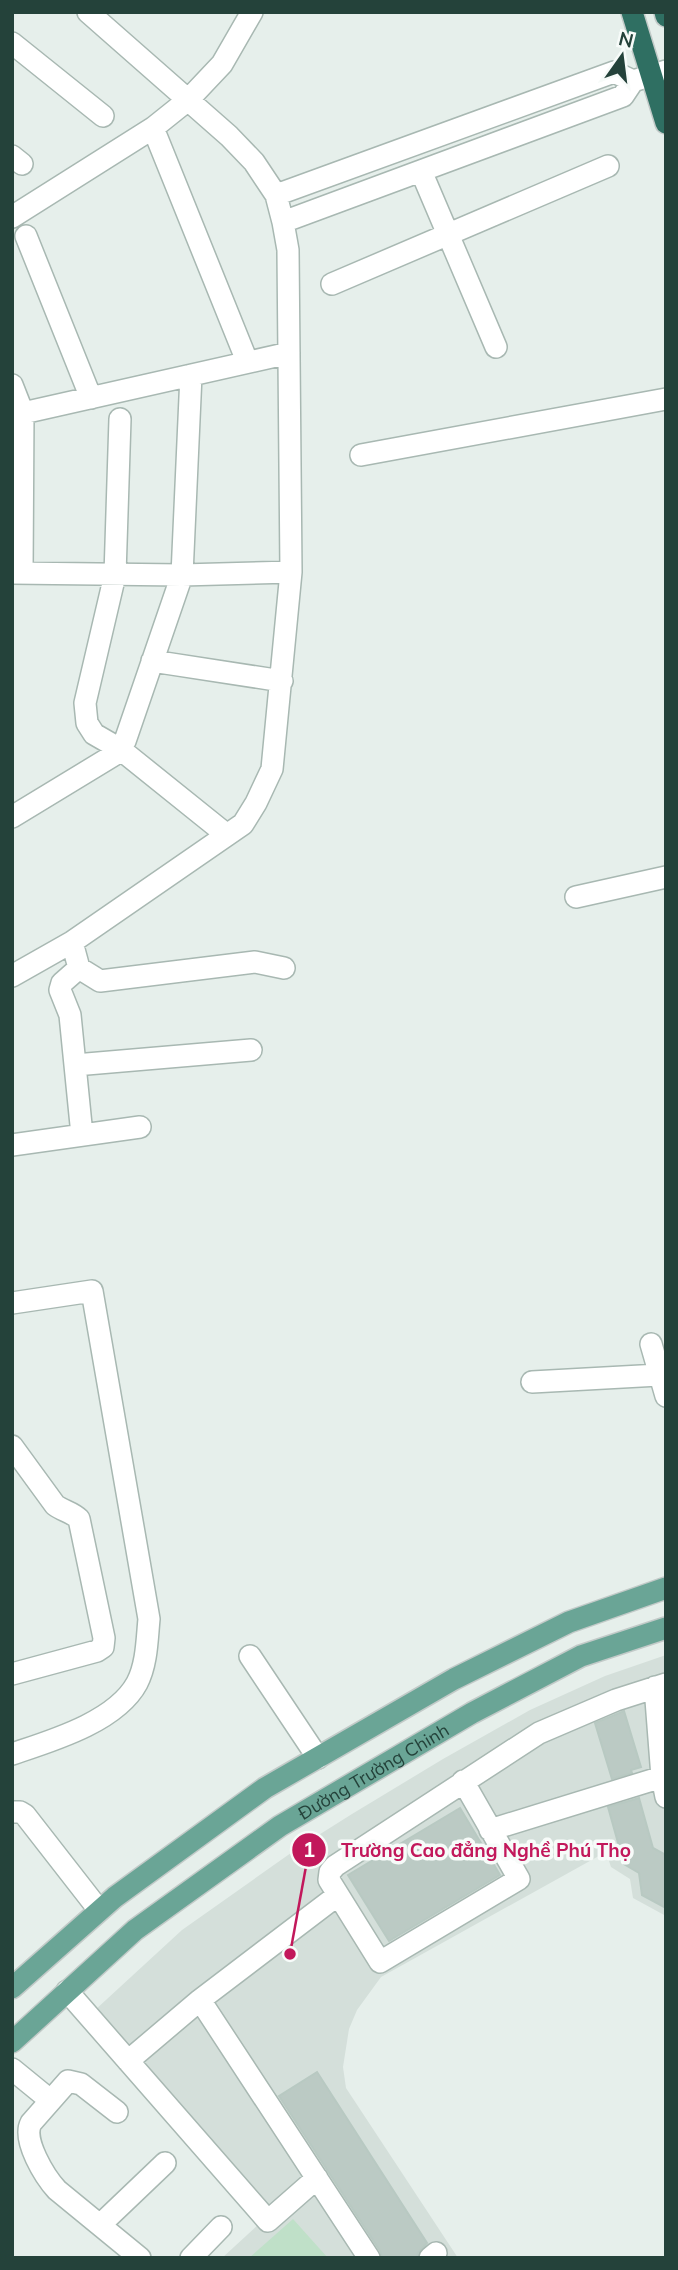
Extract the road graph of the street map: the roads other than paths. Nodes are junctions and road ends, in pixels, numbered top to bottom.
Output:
1 (88, 12) edge
2 (252, 12) edge
3 (632, 12) edge
4 (12, 43) edge
5 (650, 76) edge
6 (188, 100) junction
7 (103, 116) dead end
8 (480, 121) junction
9 (666, 123) edge
10 (153, 128) junction
11 (489, 145) junction
12 (400, 150) junction
13 (608, 166) dead end
14 (415, 173) junction
15 (276, 195) junction
16 (12, 217) edge
17 (283, 222) junction
18 (447, 233) junction
19 (26, 236) dead end
20 (332, 284) dead end
21 (496, 347) dead end
22 (289, 353) junction
23 (247, 361) junction
24 (191, 375) junction
25 (12, 384) edge
26 (91, 398) junction
27 (666, 399) edge
28 (23, 414) junction
29 (120, 419) dead end
30 (361, 455) dead end
31 (291, 572) junction
32 (17, 573) edge
33 (115, 575) junction
34 (182, 575) junction
35 (152, 661) junction
36 (282, 681) junction
37 (120, 749) junction
38 (12, 817) edge
39 (227, 835) junction
40 (666, 877) edge
41 (576, 897) dead end
42 (72, 942) junction
43 (79, 968) junction
44 (284, 968) dead end
45 (12, 976) edge
46 (251, 1050) dead end
47 (75, 1065) junction
48 (140, 1128) dead end
49 (82, 1135) junction
50 (12, 1145) edge
51 (12, 1303) edge
52 (651, 1344) dead end
53 (659, 1375) junction
54 (531, 1382) dead end
55 (666, 1396) edge
56 (12, 1446) edge
57 (666, 1588) edge
58 (666, 1628) edge
59 (250, 1656) dead end
60 (12, 1674) edge
61 (660, 1685) edge
62 (12, 1754) edge
63 (317, 1758) junction
64 (463, 1781) junction
65 (664, 1787) edge
66 (14, 1812) edge
67 (490, 1830) junction
68 (338, 1895) junction
69 (99, 1910) junction
70 (12, 1988) edge
71 (67, 1991) junction
72 (200, 2000) junction
73 (12, 2042) edge
74 (128, 2061) junction
75 (12, 2069) edge
76 (50, 2099) junction
77 (117, 2112) dead end
78 (165, 2163) dead end
79 (317, 2178) junction
80 (100, 2225) junction
81 (221, 2227) dead end
82 (140, 2258) edge
83 (191, 2258) edge
84 (369, 2258) edge

1 - 6 street
2 - 6 street
3 - 5 highway
4 - 7 street
5 - 8 street
5 - 9 highway
5 - 11 street
6 - 10 street
6 - 15 street
8 - 11 street
8 - 12 street
10 - 16 street
10 - 23 street
11 - 14 street
12 - 14 street
12 - 15 street
13 - 18 street
14 - 17 street
14 - 18 street
15 - 17 street
17 - 22 street
18 - 20 street
18 - 21 street
19 - 26 street
22 - 23 street
22 - 31 street
23 - 24 street
24 - 26 street
24 - 34 street
25 - 28 street
26 - 28 street
27 - 30 street
28 - 32 street
29 - 33 street
31 - 34 street
31 - 36 street
32 - 33 street
33 - 34 street
33 - 37 street
34 - 35 street
35 - 36 street
35 - 37 street
36 - 39 street
37 - 38 street
37 - 39 street
39 - 42 street
40 - 41 street
42 - 43 street
42 - 45 street
43 - 44 street
43 - 47 street
46 - 47 street
47 - 49 street
48 - 49 street
49 - 50 street
51 - 62 street
52 - 53 street
53 - 54 street
53 - 55 street
56 - 60 street
57 - 63 main road
58 - 71 main road, Đường Trường Chinh
59 - 63 street
61 - 64 street
61 - 65 street
63 - 69 main road
64 - 67 street
64 - 68 street
65 - 67 street
66 - 69 street
67 - 68 street
68 - 72 street
69 - 70 main road
71 - 73 main road, Đường Trường Chinh
71 - 74 street
72 - 74 street
72 - 79 street
74 - 79 street
75 - 76 street
76 - 77 street
76 - 80 street
78 - 80 street
79 - 84 street
80 - 82 street
81 - 83 street

